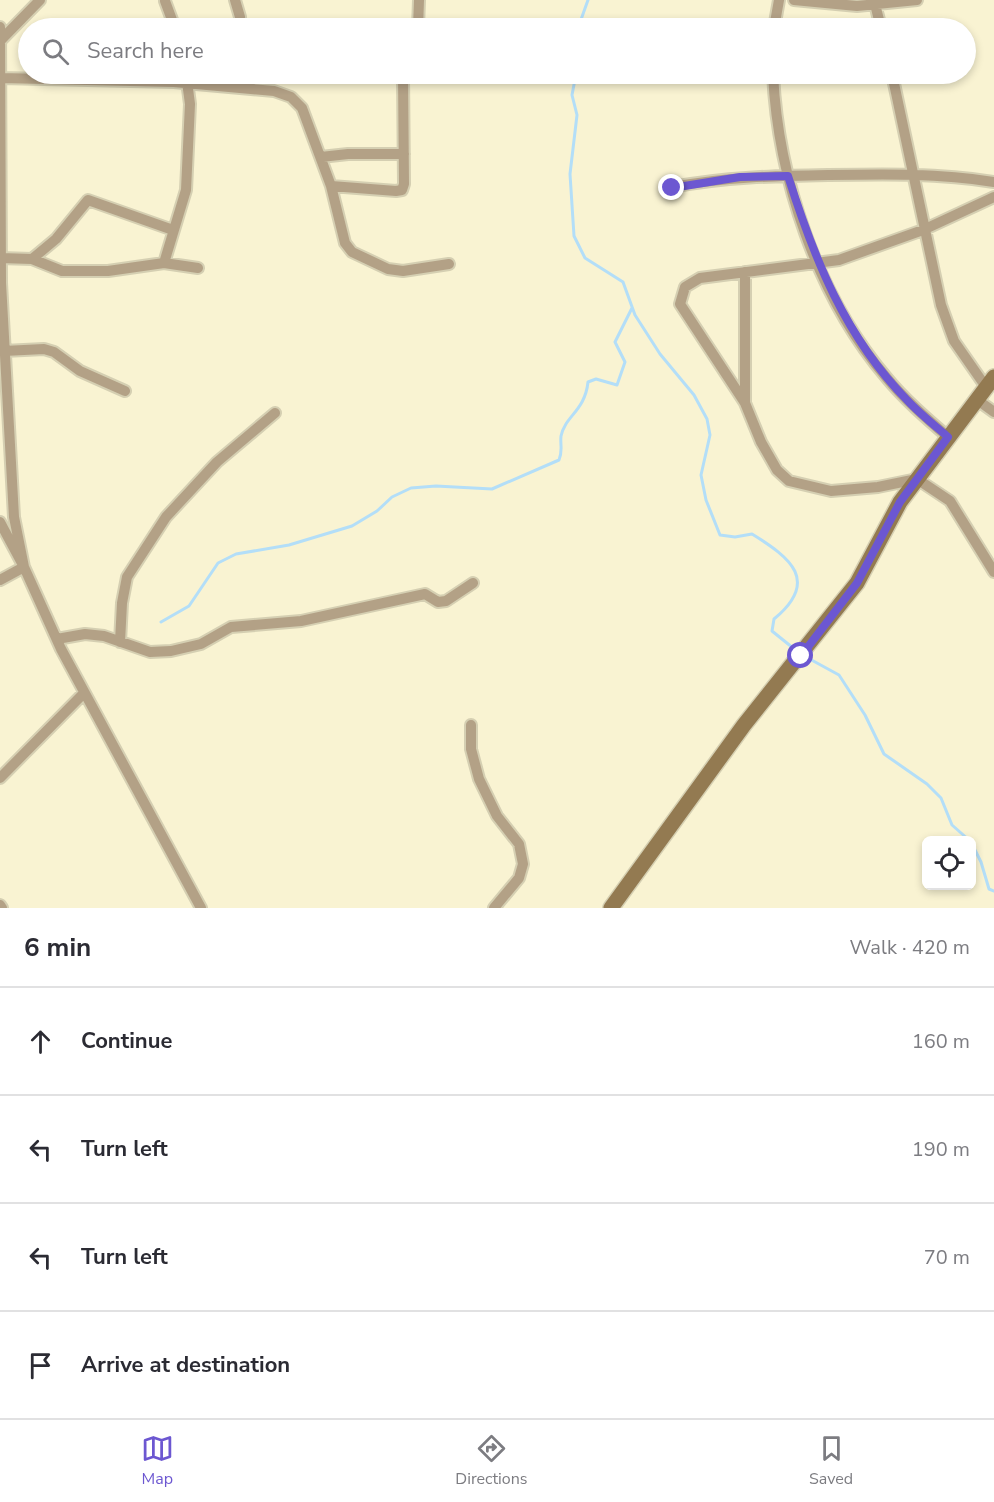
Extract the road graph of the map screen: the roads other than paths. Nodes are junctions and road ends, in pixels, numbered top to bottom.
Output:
1 (40, 0) edge
2 (236, 0) edge
3 (419, 0) edge
4 (779, 0) edge
5 (794, 0) edge
6 (917, 0) edge
7 (165, 1) edge
8 (875, 3) edge
9 (240, 17) dead end
10 (22, 18) edge
11 (171, 18) edge
12 (418, 18) edge
13 (776, 18) edge
14 (879, 18) edge
15 (18, 23) edge
16 (0, 27) edge
17 (1, 40) edge
18 (1, 78) edge
19 (18, 78) edge
20 (188, 84) edge
21 (225, 84) edge
22 (404, 84) edge
23 (774, 84) edge
24 (894, 84) edge
25 (404, 154) junction
26 (321, 157) junction
27 (1, 161) edge
28 (912, 174) junction
29 (788, 176) junction
30 (994, 182) edge
31 (331, 186) junction
32 (672, 188) dead end
33 (994, 197) edge
34 (173, 230) junction
35 (923, 230) junction
36 (0, 258) edge
37 (32, 259) junction
38 (164, 263) junction
39 (449, 264) dead end
40 (818, 265) junction
41 (198, 268) dead end
42 (745, 272) junction
43 (4, 351) junction
44 (990, 382) edge
45 (125, 391) dead end
46 (976, 399) junction
47 (745, 403) junction
48 (994, 412) edge
49 (275, 413) dead end
50 (948, 437) junction
51 (917, 479) junction
52 (0, 522) edge
53 (992, 566) edge
54 (24, 567) junction
55 (0, 580) edge
56 (472, 583) dead end
57 (57, 639) junction
58 (120, 642) junction
59 (84, 693) junction
60 (471, 725) dead end
61 (0, 778) edge
62 (201, 908) edge
63 (494, 908) edge
64 (611, 908) edge

1 - 10 street
2 - 9 street
3 - 12 street
4 - 13 street
5 - 8 street
6 - 8 street
7 - 11 street
8 - 14 street
15 - 17 street
16 - 17 street
17 - 18 street
18 - 19 street
18 - 27 street
20 - 34 street
21 - 26 street
22 - 25 street
23 - 29 street
24 - 28 street
25 - 26 street
25 - 31 street
26 - 31 street
27 - 36 street
28 - 29 street
28 - 30 street
28 - 35 street
29 - 32 street
29 - 40 street
31 - 39 street
33 - 35 street
34 - 37 street
34 - 38 street
35 - 40 street
35 - 44 street
36 - 37 street
36 - 43 street
37 - 38 street
38 - 41 street
40 - 42 street
40 - 50 street
42 - 47 street
42 - 47 street
43 - 45 street
43 - 54 street
44 - 46 street
46 - 48 street
46 - 50 street
47 - 51 street
49 - 58 street
50 - 51 street
51 - 53 street
51 - 64 street
52 - 54 street
54 - 55 street
54 - 57 street
56 - 58 street
57 - 58 street
57 - 59 street
59 - 61 street
59 - 62 street
60 - 63 street

